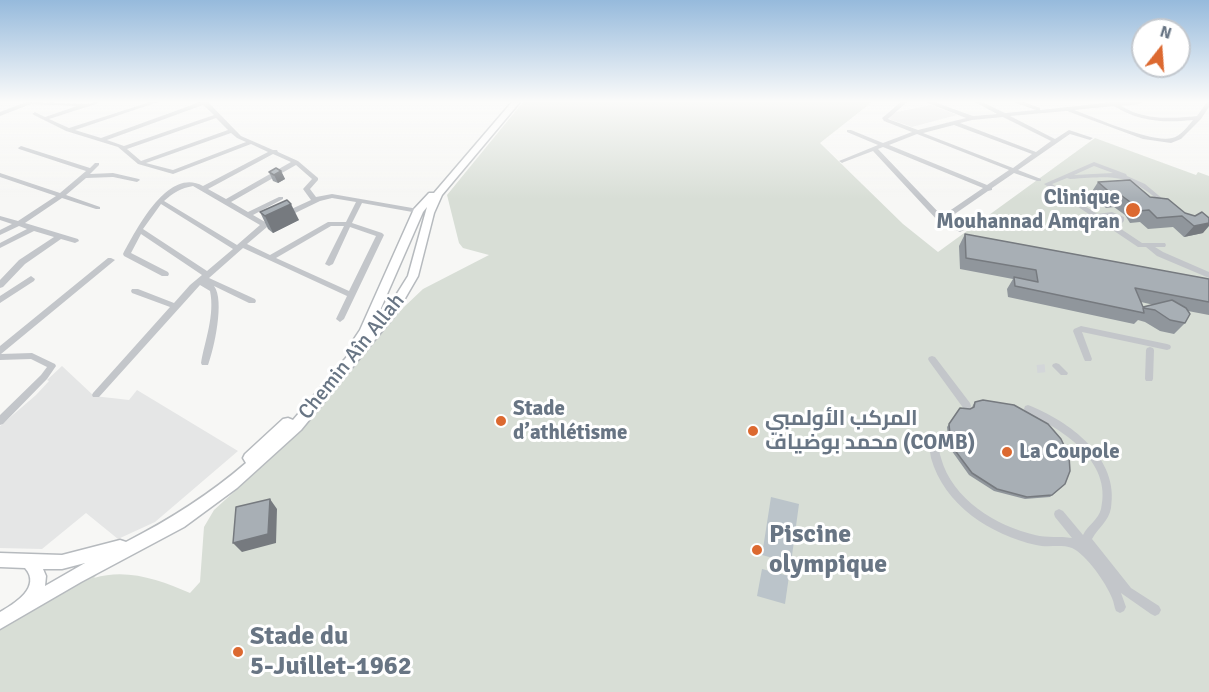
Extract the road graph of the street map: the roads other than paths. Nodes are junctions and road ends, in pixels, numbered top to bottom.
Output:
1 (82, 134) edge
2 (117, 134) edge
3 (164, 134) edge
4 (221, 134) edge
5 (235, 134) edge
6 (487, 134) edge
7 (857, 134) edge
8 (912, 134) edge
9 (918, 134) edge
10 (984, 134) edge
11 (1042, 134) edge
12 (1068, 134) edge
13 (1079, 134) edge
14 (1143, 134) edge
15 (1183, 134) edge
16 (1090, 138) dead end
17 (101, 140) junction
18 (1056, 141) junction
19 (249, 143) junction
20 (884, 145) junction
21 (21, 148) dead end
22 (125, 148) junction
23 (874, 149) junction
24 (275, 151) junction
25 (1037, 154) junction
26 (842, 161) dead end
27 (296, 162) junction
28 (140, 163) junction
29 (97, 164) dead end
30 (1015, 171) junction
31 (89, 173) junction
32 (1124, 175) junction
33 (0, 176) edge
34 (1093, 176) junction
35 (1061, 178) junction
36 (137, 180) dead end
37 (1039, 180) dead end
38 (1111, 185) edge
39 (205, 188) junction
40 (990, 189) junction
41 (59, 196) junction
42 (281, 198) dead end
43 (315, 200) junction
44 (360, 200) junction
45 (160, 201) junction
46 (226, 201) junction
47 (98, 208) dead end
48 (423, 212) junction
49 (1173, 212) edge
50 (247, 215) junction
51 (1095, 216) junction
52 (0, 218) edge
53 (941, 220) junction
54 (348, 224) junction
55 (18, 225) junction
56 (265, 225) junction
57 (1113, 227) junction
58 (32, 229) junction
59 (960, 230) dead end
60 (141, 231) junction
61 (0, 233) edge
62 (59, 237) junction
63 (75, 241) dead end
64 (1162, 245) dead end
65 (0, 246) edge
66 (240, 247) junction
67 (1149, 247) junction
68 (270, 258) junction
69 (111, 260) dead end
70 (329, 264) dead end
71 (165, 274) dead end
72 (1209, 275) edge
73 (202, 278) junction
74 (31, 279) dead end
75 (0, 285) edge
76 (135, 291) dead end
77 (351, 295) junction
78 (0, 300) edge
79 (252, 301) dead end
80 (175, 306) junction
81 (375, 310) junction
82 (392, 311) junction
83 (340, 319) dead end
84 (1167, 347) dead end
85 (1150, 350) dead end
86 (0, 351) edge
87 (0, 357) edge
88 (932, 359) dead end
89 (1088, 359) dead end
90 (205, 363) dead end
91 (1056, 366) dead end
92 (1064, 373) dead end
93 (1149, 379) dead end
94 (96, 395) dead end
95 (967, 405) dead end
96 (1028, 409) dead end
97 (0, 421) edge
98 (933, 440) dead end
99 (1059, 514) dead end
100 (178, 519) junction
101 (14, 561) edge
102 (1100, 565) junction
103 (0, 570) edge
104 (26, 605) junction
105 (1120, 607) dead end
106 (1155, 610) dead end
107 (0, 621) edge

1 - 17 street
2 - 17 street
3 - 22 street
4 - 28 street
5 - 19 street
6 - 48 main road, Chemin Aîn Allah
7 - 20 street
8 - 20 street
9 - 30 street
10 - 25 street
11 - 18 street
12 - 18 street
13 - 16 street
14 - 15 street
17 - 22 street
18 - 25 street
19 - 24 street
19 - 28 street
20 - 23 street
20 - 40 street
21 - 31 street
22 - 28 street
23 - 26 street
23 - 53 street
24 - 27 street
24 - 39 street
25 - 30 street
27 - 43 street
27 - 46 street
29 - 31 street
30 - 37 street
30 - 40 street
31 - 36 street
31 - 41 street
32 - 34 street
32 - 35 street
32 - 49 street
33 - 41 street
34 - 35 street
34 - 38 street
35 - 51 street
39 - 45 street
39 - 46 street
40 - 53 street
41 - 47 street
41 - 55 street
42 - 50 street
43 - 44 street
43 - 56 street
44 - 48 street
44 - 54 street
45 - 60 street
45 - 66 street
46 - 50 street
48 - 81 main road, Chemin Aîn Allah
48 - 82 main road, Chemin Aîn Allah
50 - 56 street
51 - 57 street
51 - 57 street
52 - 55 street
53 - 59 street
54 - 68 street
54 - 70 street
54 - 77 street
55 - 58 street
55 - 61 street
56 - 66 street
57 - 67 street
58 - 62 street
58 - 65 street
60 - 71 street
60 - 73 street
62 - 63 street
62 - 75 street
64 - 67 street
66 - 68 street
66 - 73 street
67 - 72 street
68 - 77 street
69 - 86 street
73 - 79 street
73 - 80 street
73 - 90 street
74 - 78 street
76 - 80 street
77 - 83 street
80 - 94 street
81 - 82 main road
81 - 100 main road, Chemin Aîn Allah
82 - 100 main road, Chemin Aîn Allah
84 - 89 street
85 - 93 street
87 - 97 street
88 - 95 street
91 - 92 street
96 - 102 street
98 - 102 street
99 - 102 street
100 - 101 main road, Chemin Aîn Allah
100 - 104 main road, Chemin Aîn Allah
101 - 103 main road
101 - 104 main road
102 - 105 street
102 - 106 street
104 - 107 main road, Chemin Aîn Allah

